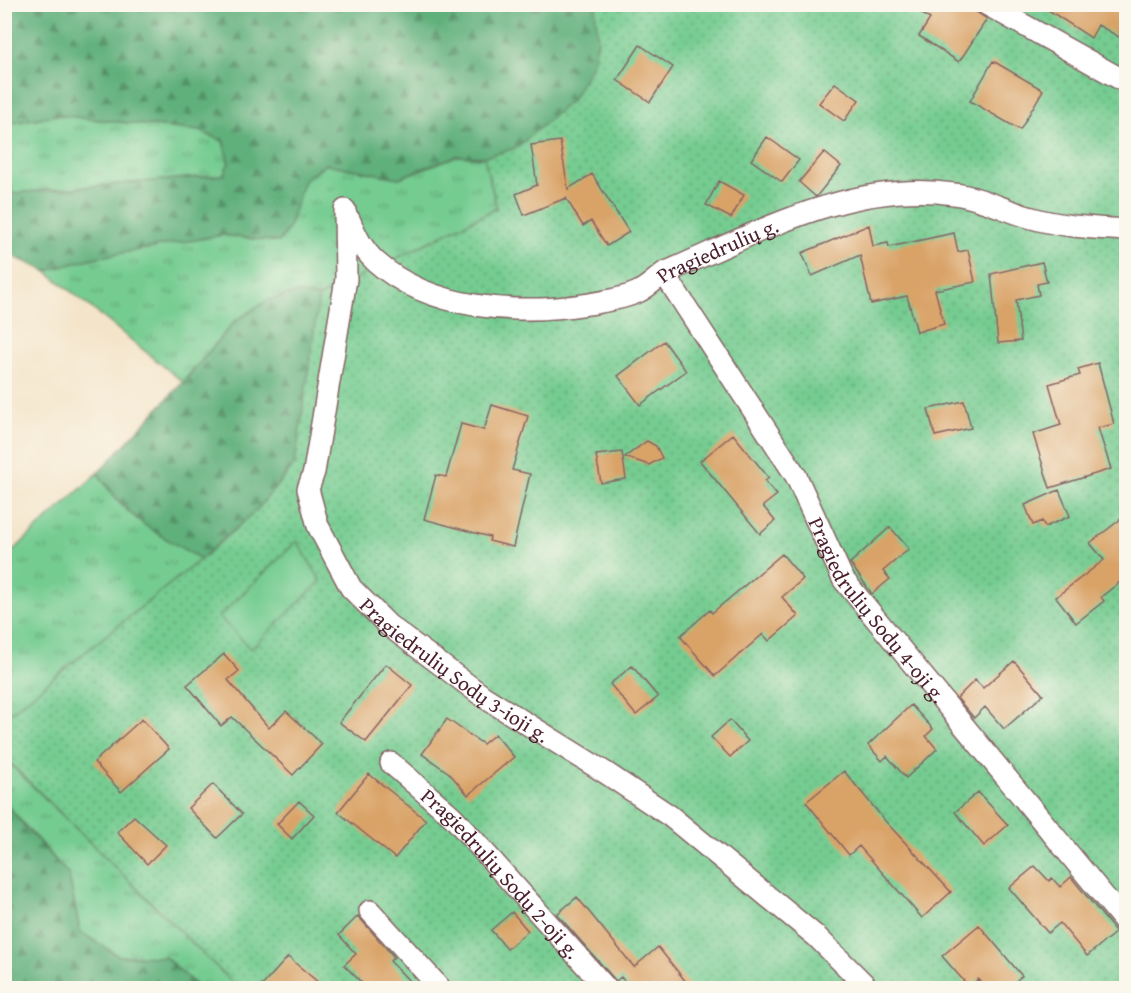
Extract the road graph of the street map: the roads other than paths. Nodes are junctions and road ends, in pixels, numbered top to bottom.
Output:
1 (986, 4) edge
2 (1126, 82) edge
3 (345, 210) joint
4 (1126, 230) edge
5 (664, 273) junction
6 (391, 763) dead end
7 (370, 911) dead end
8 (1126, 923) edge
9 (440, 988) edge
10 (606, 988) edge
11 (868, 988) edge

1 - 2 street
3 - 5 street, Pragiedrulių g.
3 - 11 street, Pragiedrulių Sodų 3-ioji g.
4 - 5 street, Pragiedrulių g.
5 - 8 street, Pragiedrulių Sodų 4-oji g.
6 - 10 street, Pragiedrulių Sodų 2-oji g.
7 - 9 street

